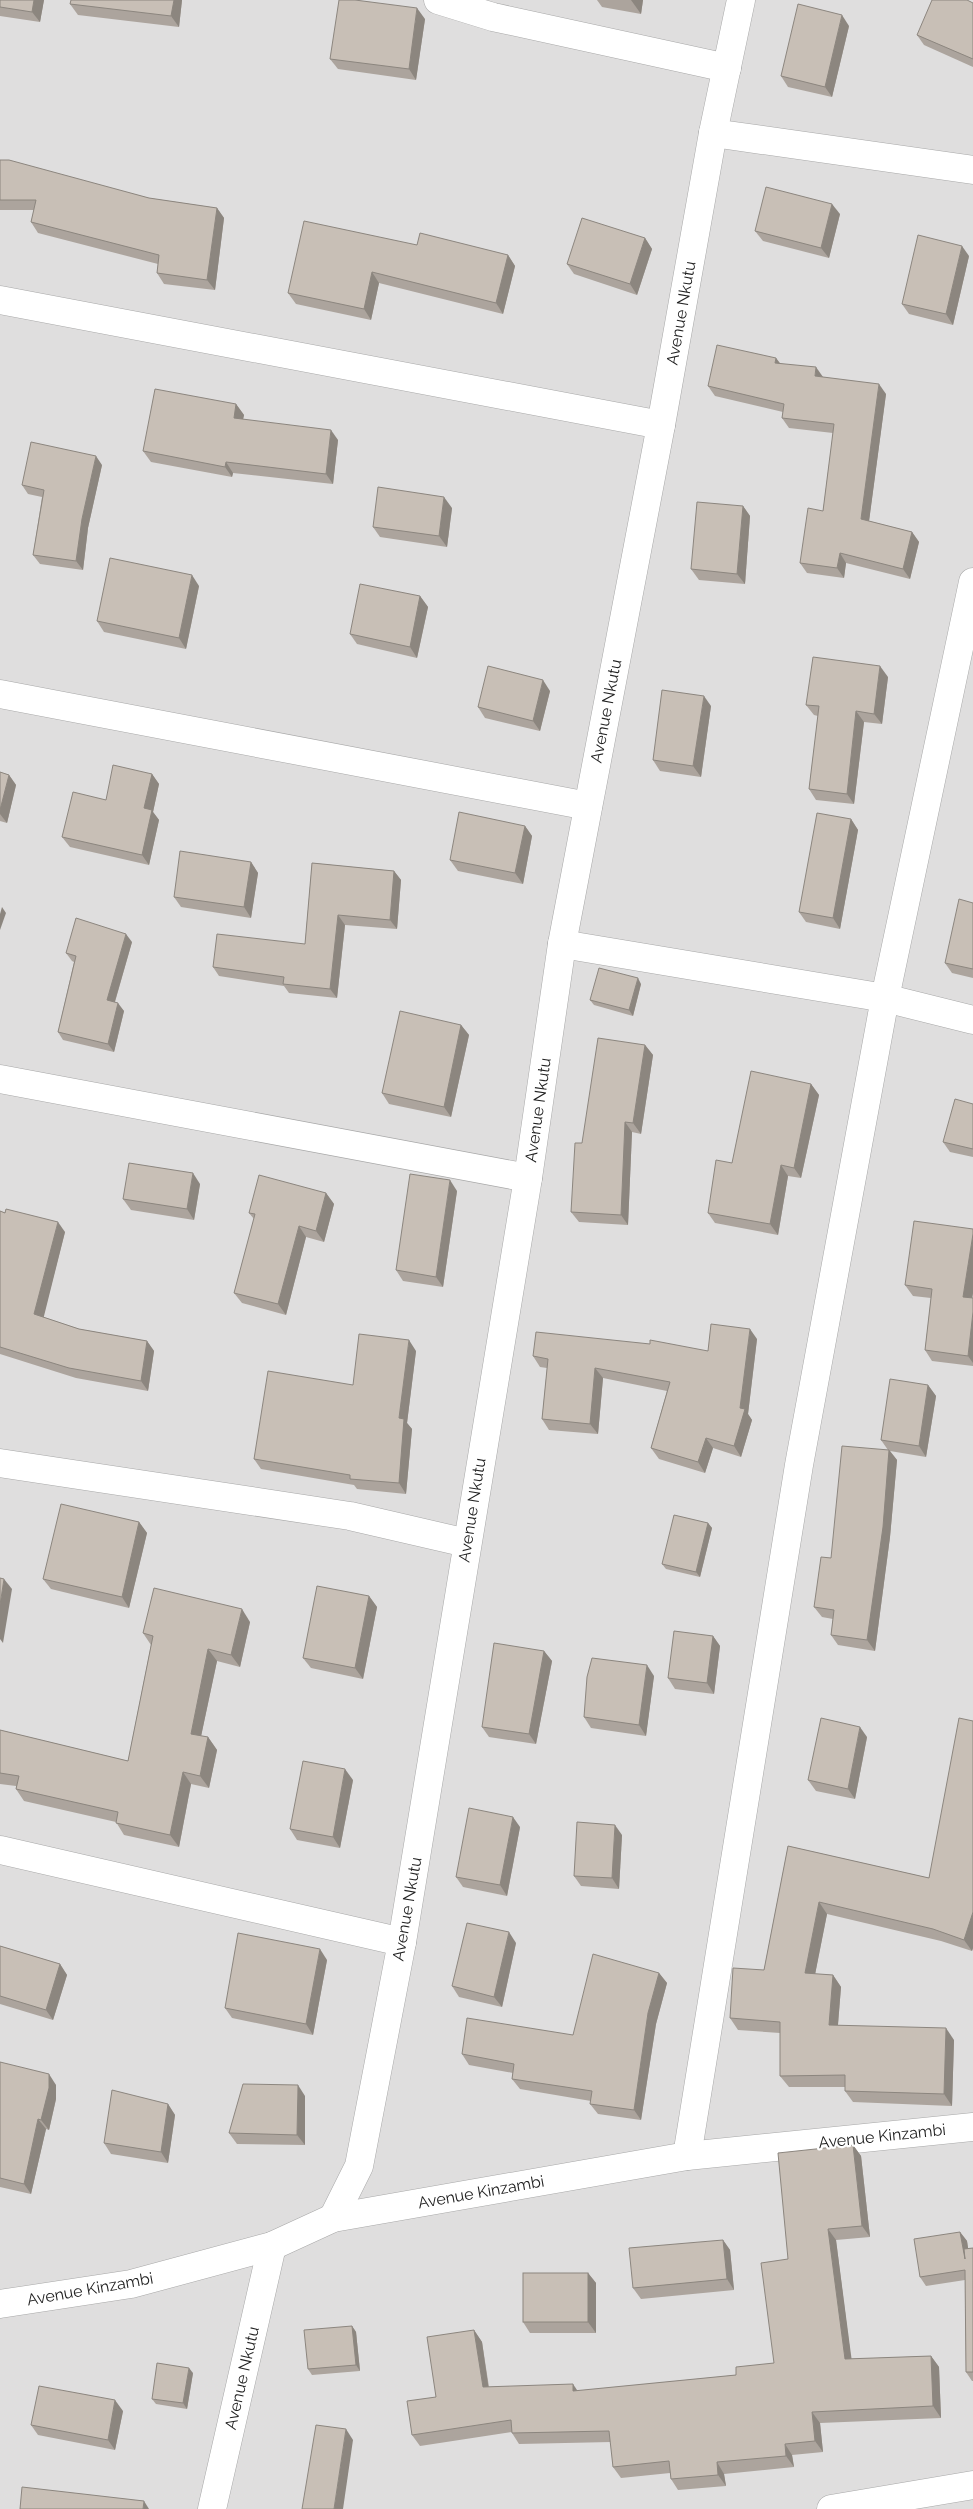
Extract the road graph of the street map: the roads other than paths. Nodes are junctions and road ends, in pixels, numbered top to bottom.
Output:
1 (438, 0) edge
2 (741, 0) edge
3 (727, 68) junction
4 (713, 133) junction
5 (973, 170) edge
6 (0, 300) edge
7 (661, 425) junction
8 (973, 582) edge
9 (0, 694) edge
10 (588, 806) junction
11 (562, 944) junction
12 (885, 998) junction
13 (973, 1020) edge
14 (0, 1079) edge
15 (528, 1178) junction
16 (0, 1463) edge
17 (466, 1543) junction
18 (0, 1850) edge
19 (402, 1942) junction
20 (973, 2127) edge
21 (687, 2156) junction
22 (333, 2218) junction
23 (272, 2246) junction
24 (0, 2304) edge
25 (973, 2485) edge
26 (212, 2509) edge
27 (831, 2509) edge

1 - 3 street
2 - 3 street, Avenue Nkutu
3 - 4 street, Avenue Nkutu
4 - 5 street
4 - 7 street, Avenue Nkutu
6 - 7 street
7 - 10 street, Avenue Nkutu
8 - 12 street
9 - 10 street
10 - 11 street, Avenue Nkutu
11 - 12 street
11 - 15 street, Avenue Nkutu
12 - 13 street
12 - 21 street
14 - 15 street
15 - 17 street, Avenue Nkutu
16 - 17 street
17 - 19 street, Avenue Nkutu
18 - 19 street
19 - 22 street, Avenue Nkutu
20 - 21 street, Avenue Kinzambi
21 - 22 street, Avenue Kinzambi
22 - 23 street, Avenue Kinzambi
23 - 24 street, Avenue Kinzambi
23 - 26 street, Avenue Nkutu
25 - 27 street

